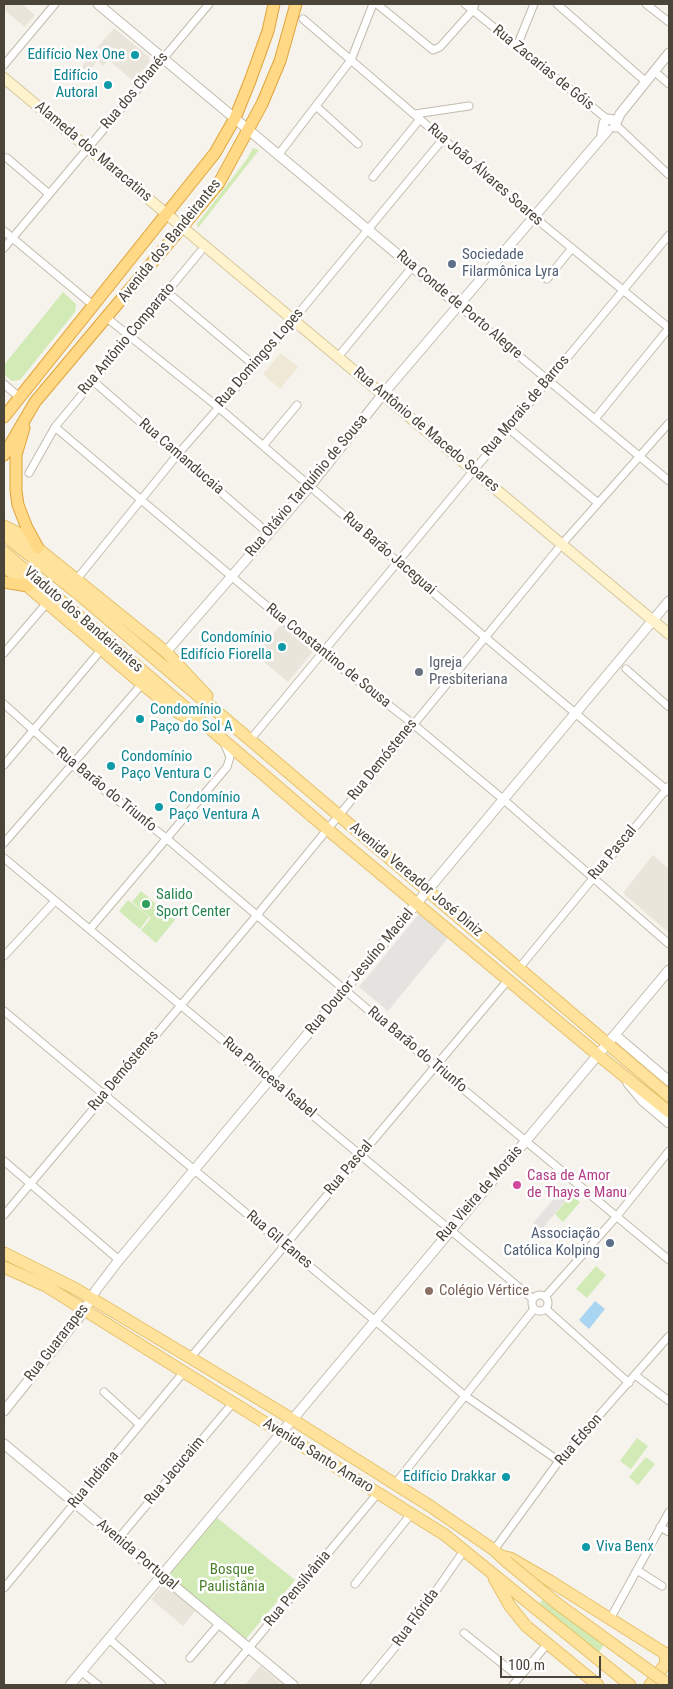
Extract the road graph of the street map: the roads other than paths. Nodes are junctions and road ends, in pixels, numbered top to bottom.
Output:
1 (55, 4) edge
2 (98, 4) edge
3 (209, 4) edge
4 (274, 4) edge
5 (296, 4) edge
6 (375, 4) edge
7 (465, 4) edge
8 (534, 4) edge
9 (557, 4) edge
10 (646, 4) edge
11 (474, 7) edge
12 (303, 19) dead end
13 (669, 22) edge
14 (517, 46) junction
15 (669, 53) edge
16 (163, 58) junction
17 (351, 60) junction
18 (4, 66) edge
19 (654, 71) junction
20 (4, 78) edge
21 (645, 81) junction
22 (669, 84) edge
23 (469, 106) dead end
24 (317, 107) junction
25 (417, 116) junction
26 (235, 118) junction
27 (609, 125) junction
28 (250, 130) junction
29 (443, 138) junction
30 (358, 144) dead end
31 (87, 148) junction
32 (279, 154) junction
33 (7, 158) dead end
34 (669, 175) edge
35 (373, 177) dead end
36 (49, 194) junction
37 (167, 213) junction
38 (534, 217) junction
39 (182, 226) junction
40 (368, 229) junction
41 (4, 231) edge
42 (669, 235) edge
43 (12, 238) junction
44 (4, 248) edge
45 (572, 248) junction
46 (200, 252) dead end
47 (413, 266) junction
48 (547, 279) dead end
49 (624, 289) junction
50 (167, 292) junction
51 (458, 305) junction
52 (94, 306) junction
53 (107, 318) junction
54 (293, 320) junction
55 (669, 328) edge
56 (130, 335) junction
57 (338, 357) junction
58 (255, 366) junction
59 (92, 380) junction
60 (548, 380) junction
61 (4, 384) edge
62 (383, 394) junction
63 (35, 402) junction
64 (12, 403) edge
65 (297, 405) dead end
66 (218, 407) junction
67 (4, 418) edge
68 (595, 419) junction
69 (669, 423) edge
70 (55, 427) junction
71 (508, 428) junction
72 (263, 446) junction
73 (4, 454) edge
74 (178, 454) junction
75 (641, 457) junction
76 (473, 470) junction
77 (29, 473) dead end
78 (669, 481) edge
79 (310, 486) junction
80 (142, 499) junction
81 (598, 503) junction
82 (4, 526) edge
83 (269, 534) junction
84 (4, 535) edge
85 (562, 544) junction
86 (38, 548) junction
87 (4, 552) edge
88 (399, 562) junction
89 (4, 566) edge
90 (231, 576) junction
91 (77, 579) junction
92 (4, 582) edge
93 (28, 586) junction
94 (669, 601) edge
95 (46, 604) junction
96 (653, 620) junction
97 (669, 634) edge
98 (486, 638) junction
99 (101, 650) junction
100 (166, 652) junction
101 (322, 652) junction
102 (4, 653) edge
103 (161, 666) joint
104 (626, 669) dead end
105 (142, 684) junction
106 (162, 688) joint
107 (4, 704) edge
108 (669, 707) edge
109 (216, 711) junction
110 (576, 712) junction
111 (413, 724) junction
112 (34, 731) junction
113 (217, 734) junction
114 (250, 740) junction
115 (4, 765) edge
116 (72, 765) junction
117 (668, 789) edge
118 (504, 800) junction
119 (339, 815) junction
120 (327, 829) junction
121 (166, 838) junction
122 (4, 844) edge
123 (4, 858) edge
124 (592, 877) junction
125 (429, 890) junction
126 (55, 900) junction
127 (417, 904) junction
128 (257, 915) junction
129 (90, 929) junction
130 (669, 944) edge
131 (4, 956) edge
132 (520, 967) junction
133 (669, 970) edge
134 (508, 980) junction
135 (345, 990) junction
136 (181, 1004) junction
137 (4, 1011) edge
138 (615, 1035) junction
139 (607, 1044) junction
140 (598, 1056) junction
141 (436, 1066) junction
142 (622, 1075) junction
143 (270, 1079) junction
144 (669, 1081) edge
145 (104, 1095) junction
146 (669, 1096) edge
147 (669, 1112) edge
148 (669, 1123) edge
149 (527, 1140) junction
150 (669, 1151) edge
151 (361, 1155) junction
152 (4, 1161) edge
153 (194, 1170) junction
154 (30, 1184) junction
155 (4, 1215) edge
156 (617, 1216) junction
157 (450, 1229) junction
158 (285, 1244) junction
159 (4, 1253) edge
160 (119, 1260) junction
161 (669, 1260) edge
162 (4, 1267) edge
163 (86, 1294) junction
164 (545, 1297) junction
165 (533, 1299) junction
166 (534, 1309) junction
167 (546, 1309) junction
168 (84, 1310) junction
169 (375, 1321) junction
170 (669, 1336) edge
171 (191, 1357) junction
172 (183, 1373) junction
173 (635, 1375) junction
174 (629, 1382) junction
175 (104, 1392) dead end
176 (464, 1395) junction
177 (669, 1400) edge
178 (232, 1404) junction
179 (4, 1411) edge
180 (293, 1420) junction
181 (140, 1425) junction
182 (281, 1433) junction
183 (4, 1444) edge
184 (559, 1461) junction
185 (395, 1484) junction
186 (378, 1493) junction
187 (74, 1503) junction
188 (669, 1512) edge
189 (411, 1514) junction
190 (660, 1527) junction
191 (669, 1532) edge
192 (118, 1539) junction
193 (464, 1549) junction
194 (500, 1556) junction
195 (636, 1570) junction
196 (491, 1572) junction
197 (161, 1576) junction
198 (355, 1584) dead end
199 (662, 1586) dead end
200 (4, 1588) edge
201 (610, 1619) junction
202 (219, 1624) junction
203 (464, 1633) dead end
204 (109, 1640) junction
205 (548, 1643) junction
206 (249, 1649) junction
207 (667, 1654) edge
208 (190, 1658) dead end
209 (82, 1672) junction
210 (519, 1678) junction
211 (70, 1685) edge
212 (98, 1685) edge
213 (162, 1685) edge
214 (218, 1685) edge
215 (293, 1685) edge
216 (364, 1685) edge
217 (513, 1685) edge
218 (598, 1685) edge
219 (630, 1685) edge
220 (650, 1685) edge
221 (669, 1685) edge

1 - 18 street
2 - 16 street, Rua Conde de Porto Alegre
3 - 16 street, Rua dos Chanés
4 - 26 highway, Avenida dos Bandeirantes
5 - 28 highway, Avenida dos Bandeirantes
6 - 11 street
6 - 17 street
7 - 11 street, Rua Zacarias de Góis
8 - 14 street
9 - 21 street
10 - 13 street
11 - 14 street, Rua Zacarias de Góis
12 - 17 street, Rua João Álvares Soares
14 - 27 street, Rua Zacarias de Góis
15 - 19 street, Rua Otávio Tarquínio de Sousa
16 - 26 street, Rua Conde de Porto Alegre
16 - 31 street, Rua dos Chanés
17 - 24 street
17 - 25 street, Rua João Álvares Soares
19 - 21 street, Rua Otávio Tarquínio de Sousa
19 - 22 street
20 - 31 main road, Alameda dos Maracatins
21 - 27 street, Rua Otávio Tarquínio de Sousa
23 - 25 street
24 - 30 street
24 - 32 street
25 - 29 street, Rua João Álvares Soares
25 - 35 street
26 - 28 street, Rua Conde de Porto Alegre
26 - 37 highway, Avenida dos Bandeirantes
27 - 34 street, Rua Zacarias de Góis
27 - 38 street, Rua Otávio Tarquínio de Sousa
28 - 32 street, Rua Conde de Porto Alegre
28 - 39 highway, Avenida dos Bandeirantes
29 - 38 street, Rua João Álvares Soares
29 - 40 street, Rua Domingos Lopes
31 - 36 street, Rua dos Chanés
31 - 37 main road, Alameda dos Maracatins
32 - 40 street, Rua Conde de Porto Alegre
33 - 36 street
36 - 43 street, Rua dos Chanés
37 - 39 main road, Alameda dos Maracatins
37 - 52 highway, Avenida dos Bandeirantes
38 - 45 street, Rua João Álvares Soares
38 - 51 street, Rua Otávio Tarquínio de Sousa
39 - 53 highway, Avenida dos Bandeirantes
39 - 54 main road, Rua Antônio de Macedo Soares
40 - 47 street, Rua Conde de Porto Alegre
40 - 54 street, Rua Domingos Lopes
41 - 43 street
42 - 49 street, Rua Morais de Barros
43 - 44 street, Rua dos Chanés
43 - 52 street
45 - 48 street
45 - 49 street, Rua João Álvares Soares
46 - 50 street, Rua Antônio Comparato
47 - 51 street, Rua Conde de Porto Alegre
47 - 57 street
49 - 55 street, Rua João Álvares Soares
49 - 60 street, Rua Morais de Barros
50 - 56 street, Rua Antônio Comparato
50 - 58 street
51 - 60 street, Rua Conde de Porto Alegre
51 - 62 street, Rua Otávio Tarquínio de Sousa
52 - 64 highway, Avenida dos Bandeirantes
53 - 56 street, Rua Barão Jaceguai
53 - 63 highway, Avenida dos Bandeirantes
54 - 57 main road, Rua Antônio de Macedo Soares
54 - 58 street, Rua Domingos Lopes
55 - 68 street
56 - 59 street, Rua Antônio Comparato
56 - 66 street, Rua Barão Jaceguai
57 - 62 main road, Rua Antônio de Macedo Soares
58 - 66 street, Rua Domingos Lopes
59 - 70 street, Rua Antônio Comparato
59 - 74 street, Rua Camanducaia
60 - 68 street, Rua Conde de Porto Alegre
60 - 71 street, Rua Morais de Barros
61 - 64 street
62 - 76 main road, Rua Antônio de Macedo Soares
62 - 79 street, Rua Otávio Tarquínio de Sousa
63 - 73 highway, Avenida dos Bandeirantes
63 - 86 highway
64 - 67 highway, Avenida dos Bandeirantes
65 - 72 street
66 - 72 street, Rua Barão Jaceguai
66 - 74 street, Rua Domingos Lopes
68 - 75 street, Rua Conde de Porto Alegre
69 - 75 street, Rua Demóstenes
70 - 77 street, Rua Antônio Comparato
70 - 80 street, Rua Constantino de Sousa
71 - 76 street, Rua Morais de Barros
71 - 81 street
72 - 79 street, Rua Barão Jaceguai
74 - 80 street, Rua Domingos Lopes
74 - 83 street, Rua Camanducaia
75 - 78 street, Rua Conde de Porto Alegre
75 - 81 street, Rua Demóstenes
76 - 85 main road, Rua Antônio de Macedo Soares
76 - 88 street, Rua Morais de Barros
79 - 83 street, Rua Otávio Tarquínio de Sousa
79 - 88 street, Rua Barão Jaceguai
80 - 90 street, Rua Constantino de Sousa
80 - 91 street, Rua Domingos Lopes
81 - 85 street, Rua Demóstenes
82 - 86 main road
83 - 90 street, Rua Otávio Tarquínio de Sousa
84 - 103 main road, Viaduto dos Bandeirantes
85 - 96 main road, Rua Antônio de Macedo Soares
85 - 98 street, Rua Demóstenes
86 - 91 main road
87 - 106 main road, Viaduto dos Bandeirantes
88 - 98 street, Rua Barão Jaceguai
88 - 101 street, Rua Morais de Barros
89 - 93 main road
90 - 100 street, Rua Otávio Tarquínio de Sousa
90 - 101 street, Rua Constantino de Sousa
91 - 100 main road
92 - 93 highway
93 - 95 main road
94 - 96 street, Rua Doutor Jesuíno Maciel
95 - 99 main road
95 - 102 street
96 - 97 main road, Rua Antônio de Macedo Soares
96 - 110 street, Rua Doutor Jesuíno Maciel
98 - 110 street, Rua Barão Jaceguai
98 - 111 street, Rua Demóstenes
99 - 105 main road
99 - 112 street
100 - 109 main road
101 - 111 street, Rua Constantino de Sousa
101 - 114 street, Rua Morais de Barros
103 - 109 main road, Avenida Vereador José Diniz
104 - 108 street
105 - 113 main road
105 - 116 street
106 - 113 main road, Avenida Vereador José Diniz
107 - 112 street, Rua Barão do Triunfo
109 - 114 main road, Avenida Vereador José Diniz
110 - 117 street, Rua Barão Jaceguai
110 - 118 street, Rua Doutor Jesuíno Maciel
111 - 118 street, Rua Constantino de Sousa
111 - 119 street, Rua Demóstenes
112 - 115 street
112 - 116 street, Rua Barão do Triunfo
113 - 120 main road, Avenida Vereador José Diniz
113 - 121 street
114 - 119 main road, Avenida Vereador José Diniz
116 - 121 street, Rua Barão do Triunfo
116 - 122 street
117 - 124 street, Rua Pascal
118 - 124 street, Rua Constantino de Sousa
118 - 125 street, Rua Doutor Jesuíno Maciel
119 - 120 street, Rua Demóstenes
119 - 125 main road, Avenida Vereador José Diniz
120 - 127 main road, Avenida Vereador José Diniz
120 - 128 street, Rua Demóstenes
121 - 128 street, Rua Barão do Triunfo
121 - 129 street
123 - 126 street, Rua Princesa Isabel
124 - 130 street, Rua Constantino de Sousa
124 - 132 street, Rua Pascal
125 - 127 street, Rua Doutor Jesuíno Maciel
125 - 132 main road, Avenida Vereador José Diniz
126 - 129 street, Rua Princesa Isabel
126 - 131 street
127 - 134 main road, Avenida Vereador José Diniz
127 - 135 street, Rua Doutor Jesuíno Maciel
128 - 135 street, Rua Barão do Triunfo
128 - 136 street, Rua Demóstenes
129 - 136 street, Rua Princesa Isabel
132 - 139 main road, Avenida Vereador José Diniz
133 - 138 street, Rua Vieira de Morais
134 - 140 main road, Avenida Vereador José Diniz
134 - 141 street, Rua Pascal
135 - 141 street, Rua Barão do Triunfo
135 - 143 street, Rua Doutor Jesuíno Maciel
136 - 143 street, Rua Princesa Isabel
136 - 145 street, Rua Demóstenes
137 - 145 street, Rua Gil Eanes
138 - 139 street, Rua Vieira de Morais
138 - 144 street
139 - 140 street, Rua Vieira de Morais
139 - 146 main road, Avenida Vereador José Diniz
140 - 142 main road, Avenida Vereador José Diniz
140 - 149 street, Rua Vieira de Morais
141 - 149 street, Rua Barão do Triunfo
141 - 151 street, Rua Pascal
142 - 147 main road, Avenida Vereador José Diniz
142 - 148 street, Avenida Vereador José Diniz
143 - 151 street, Rua Princesa Isabel
143 - 153 street, Rua Doutor Jesuíno Maciel
145 - 153 street, Rua Gil Eanes
145 - 154 street, Rua Demóstenes
149 - 156 street, Rua Barão do Triunfo
149 - 157 street, Rua Vieira de Morais
150 - 156 street
151 - 157 street, Rua Princesa Isabel
151 - 158 street, Rua Pascal
152 - 154 street
153 - 158 street, Rua Gil Eanes
153 - 160 street, Rua Doutor Jesuíno Maciel
154 - 155 street, Rua Demóstenes
154 - 160 street
156 - 161 street, Rua Barão do Triunfo
156 - 164 street
157 - 165 street, Rua Princesa Isabel
157 - 169 street, Rua Vieira de Morais
158 - 169 street, Rua Gil Eanes
158 - 171 street, Rua Pascal
159 - 163 main road, Avenida Santo Amaro
160 - 163 street, Rua Doutor Jesuíno Maciel
162 - 168 main road, Avenida Santo Amaro
163 - 168 street, Rua Guararapes
163 - 171 main road, Avenida Santo Amaro
164 - 165 street
164 - 167 street
165 - 166 street
166 - 167 street
166 - 176 street
167 - 174 street
168 - 172 main road, Avenida Santo Amaro
168 - 179 street, Rua Guararapes
169 - 176 street, Rua Gil Eanes
169 - 180 street, Rua Vieira de Morais
170 - 173 street, Rua Edson
171 - 180 main road, Avenida Santo Amaro
172 - 178 main road, Avenida Santo Amaro
172 - 181 street, Rua Indiana
173 - 174 street, Rua Edson
173 - 177 street
174 - 184 street, Rua Edson
175 - 181 street
176 - 184 street, Rua Gil Eanes
176 - 185 street
178 - 182 main road, Avenida Santo Amaro
178 - 192 street, Rua Jacucaim
180 - 182 street, Rua Vieira de Morais
180 - 185 main road, Avenida Santo Amaro
181 - 187 street, Rua Indiana
182 - 186 main road, Avenida Santo Amaro
182 - 197 street, Rua Vieira de Morais
183 - 187 street, Avenida Portugal
184 - 194 street, Rua Edson
185 - 194 main road, Avenida Santo Amaro
186 - 189 main road, Avenida Santo Amaro
186 - 206 street, Rua Pensilvânia
187 - 192 street, Avenida Portugal
187 - 200 street, Rua Indiana
188 - 190 street
189 - 193 main road, Avenida Santo Amaro
189 - 198 street
190 - 191 street
190 - 195 street
192 - 197 street, Avenida Portugal
193 - 196 main road, Avenida Santo Amaro
193 - 216 street, Rua Flórida
194 - 201 main road, Avenida Santo Amaro
194 - 221 main road, bridge
195 - 199 street
195 - 201 street
196 - 205 main road, Avenida Santo Amaro
196 - 219 main road
197 - 202 street, Avenida Portugal
197 - 204 street, Rua Vieira de Morais
201 - 207 main road, Avenida Santo Amaro
202 - 206 street, Avenida Portugal
202 - 208 street
203 - 210 street
204 - 209 street, Rua Vieira de Morais
204 - 213 street
205 - 210 street
205 - 218 main road, Avenida Santo Amaro
206 - 214 street, Rua Pensilvânia
206 - 215 street, Avenida Portugal
207 - 220 main road
209 - 211 street, Rua Vieira de Morais
209 - 212 street
210 - 217 street

